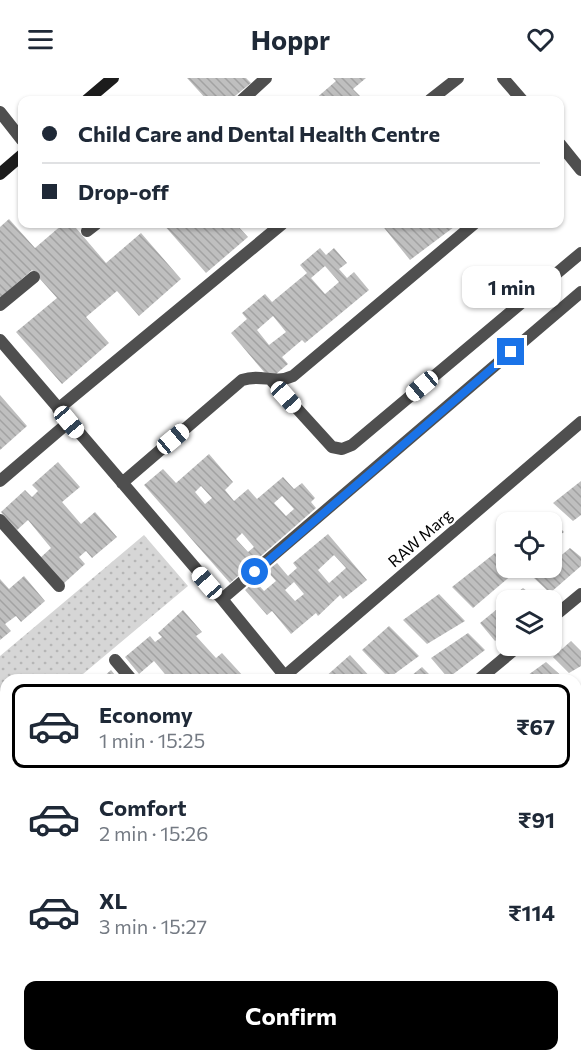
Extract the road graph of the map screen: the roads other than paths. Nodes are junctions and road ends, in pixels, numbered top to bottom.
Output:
1 (113, 78) edge
2 (458, 78) edge
3 (503, 78) edge
4 (261, 79) edge
5 (92, 96) edge
6 (246, 96) edge
7 (435, 96) edge
8 (519, 96) edge
9 (0, 112) edge
10 (18, 135) edge
11 (564, 151) edge
12 (18, 158) edge
13 (581, 170) edge
14 (0, 174) edge
15 (277, 228) edge
16 (469, 228) edge
17 (581, 253) edge
18 (34, 277) dead end
19 (581, 292) edge
20 (0, 305) edge
21 (0, 340) edge
22 (271, 380) junction
23 (58, 409) junction
24 (69, 422) junction
25 (581, 422) edge
26 (0, 481) edge
27 (122, 483) junction
28 (0, 520) edge
29 (59, 586) dead end
30 (581, 594) edge
31 (222, 599) junction
32 (562, 610) edge
33 (507, 656) edge
34 (115, 660) dead end
35 (127, 674) edge
36 (281, 674) edge
37 (289, 674) edge
38 (485, 674) edge

1 - 5 street
2 - 7 street
3 - 8 street
4 - 6 street
9 - 10 street
11 - 13 street
12 - 14 street
15 - 23 street
16 - 22 street
17 - 22 street
18 - 20 street
19 - 31 street
21 - 23 street
22 - 27 street
23 - 24 street
24 - 26 street
24 - 27 street
25 - 37 street, RAW Marg
27 - 31 street
28 - 29 street
30 - 32 street
31 - 36 street
33 - 38 street
34 - 35 street

